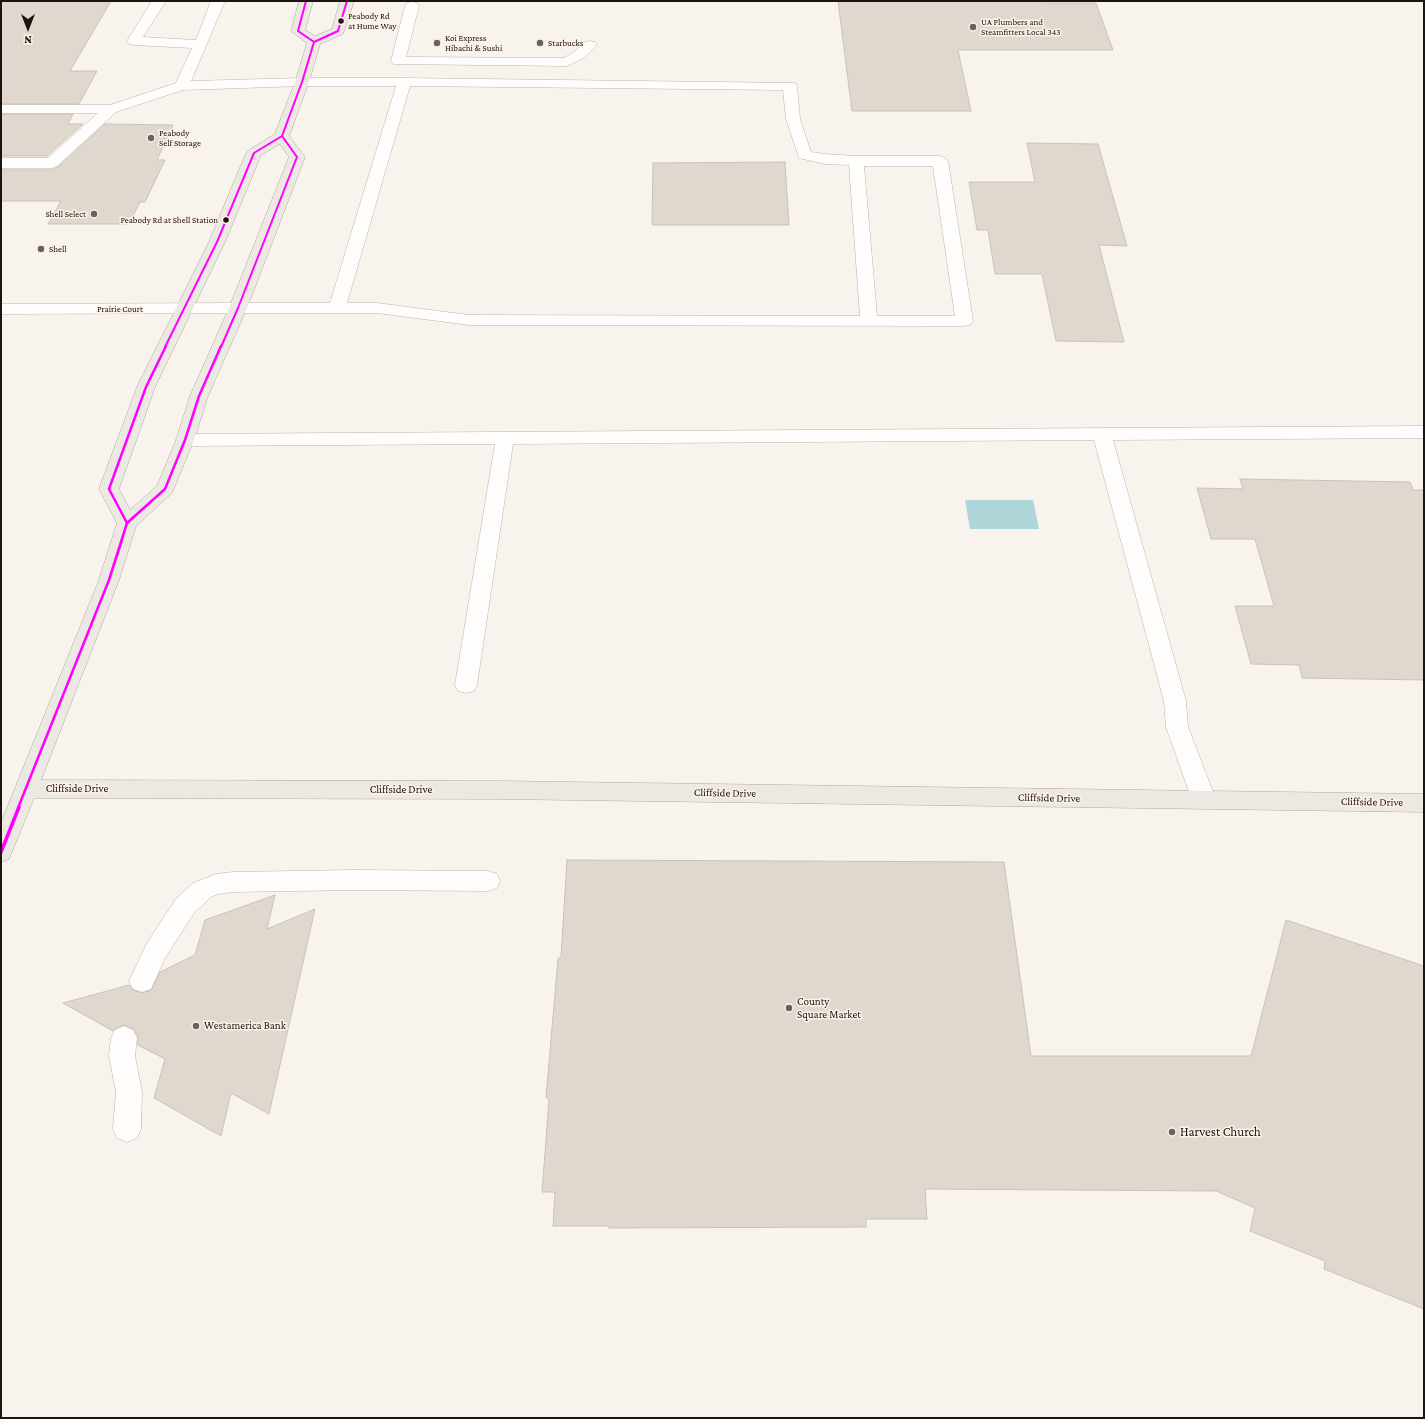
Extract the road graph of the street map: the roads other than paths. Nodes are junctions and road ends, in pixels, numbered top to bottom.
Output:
1 (159, 1) edge
2 (218, 1) edge
3 (306, 1) edge
4 (347, 1) edge
5 (412, 6) dead end
6 (314, 42) junction
7 (200, 44) junction
8 (590, 45) dead end
9 (302, 82) junction
10 (404, 82) junction
11 (182, 86) junction
12 (1, 109) edge
13 (111, 109) junction
14 (282, 136) junction
15 (856, 161) junction
16 (1, 163) edge
17 (238, 308) junction
18 (337, 308) junction
19 (1, 309) edge
20 (184, 309) junction
21 (869, 320) junction
22 (1424, 432) edge
23 (1102, 434) junction
24 (505, 438) junction
25 (185, 440) junction
26 (127, 523) junction
27 (466, 685) dead end
28 (25, 789) junction
29 (1204, 800) junction
30 (1424, 803) edge
31 (1, 852) edge
32 (488, 881) dead end
33 (142, 981) dead end
34 (124, 1038) dead end
35 (126, 1128) dead end

1 - 7 street
2 - 7 street
3 - 6 main road
4 - 6 main road
5 - 8 street
6 - 9 main road
7 - 11 street
9 - 10 street
9 - 11 street
9 - 14 main road
10 - 15 street
10 - 18 street
11 - 13 street
12 - 13 street
13 - 16 street
14 - 17 main road
14 - 20 main road
15 - 21 street
15 - 21 street, Prairie Court
17 - 18 street, Prairie Court
17 - 20 street, Prairie Court
17 - 25 main road
18 - 21 street, Prairie Court
19 - 20 street, Prairie Court
20 - 26 main road
22 - 23 street
23 - 24 street
23 - 29 street
24 - 25 street
24 - 27 street
25 - 26 main road
26 - 28 main road
28 - 29 main road, Cliffside Drive
28 - 31 main road
29 - 30 main road, Cliffside Drive
32 - 33 street
34 - 35 street

